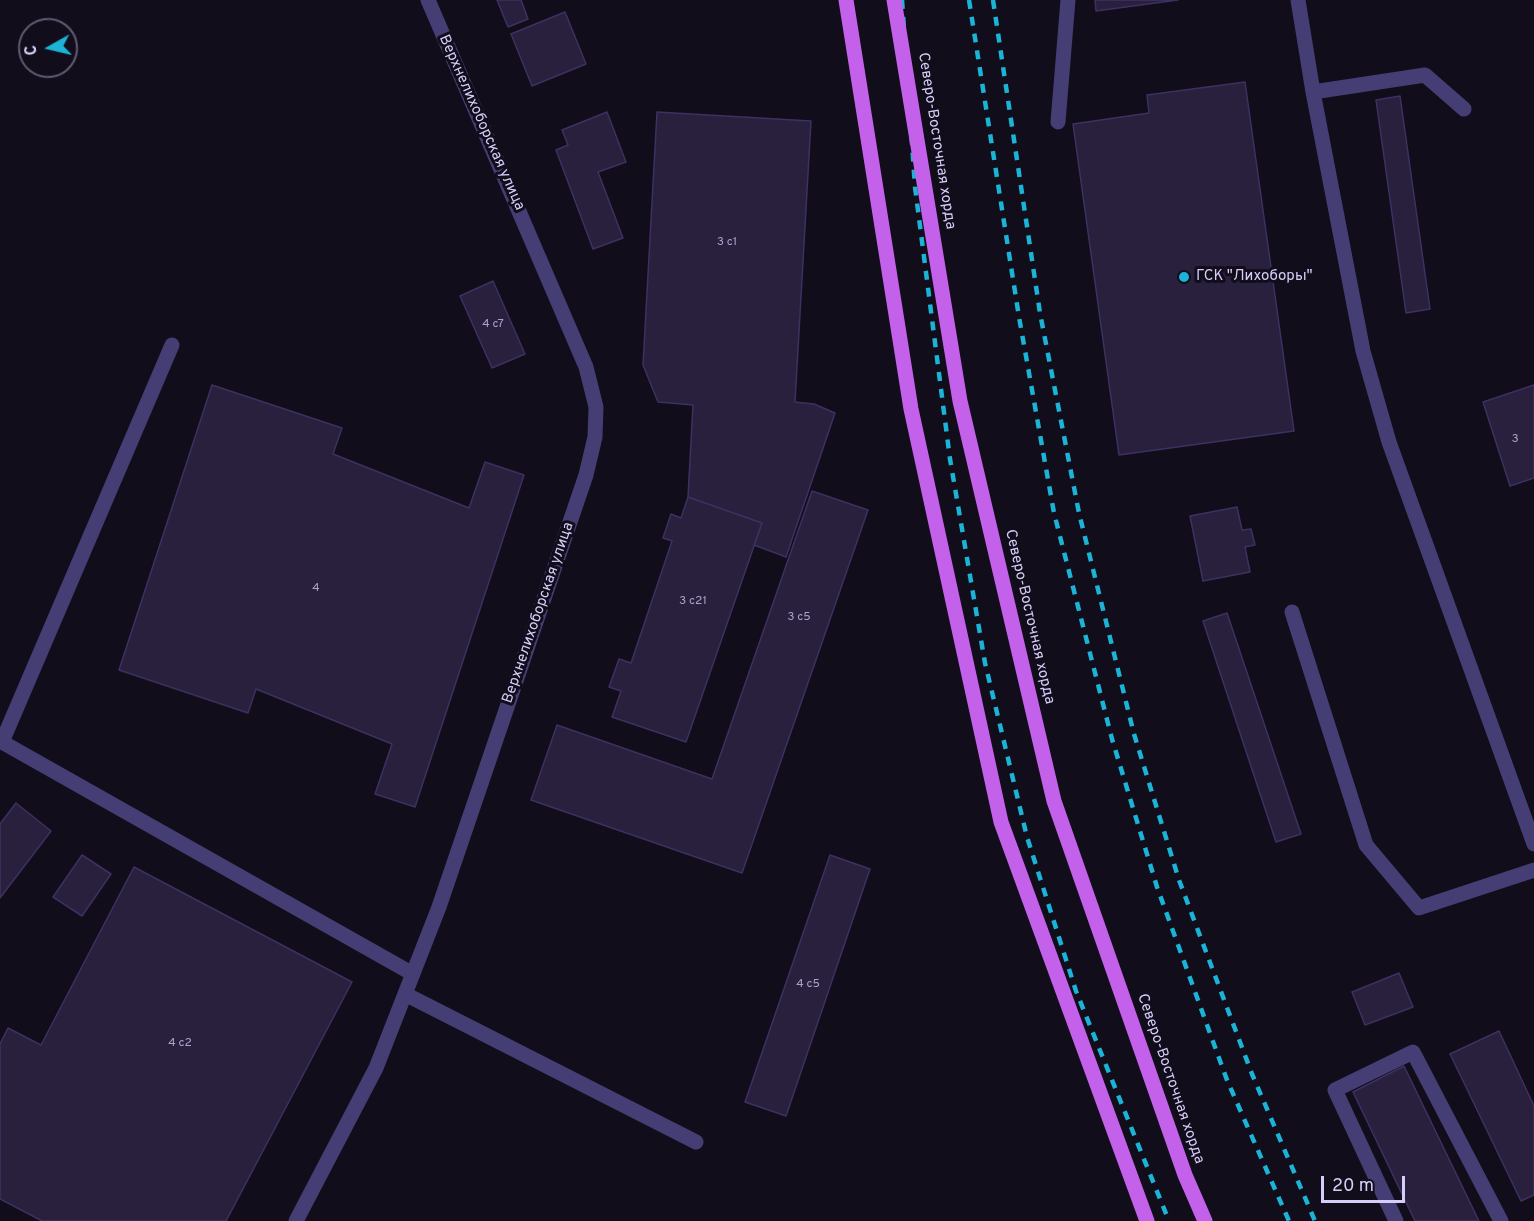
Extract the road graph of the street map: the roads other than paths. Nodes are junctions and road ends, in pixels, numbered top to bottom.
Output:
1 (428, 0) edge
2 (846, 0) edge
3 (894, 0) edge
4 (1068, 0) edge
5 (1298, 0) edge
6 (1313, 92) junction
7 (1464, 109) dead end
8 (1058, 122) dead end
9 (172, 345) dead end
10 (1292, 612) dead end
11 (1534, 844) edge
12 (1534, 870) edge
13 (413, 974) junction
14 (405, 994) junction
15 (696, 1142) dead end
16 (296, 1221) edge
17 (1147, 1221) edge
18 (1205, 1221) edge
19 (1396, 1221) edge
20 (1501, 1221) edge

1 - 13 street, Верхнелихоборская улица
2 - 17 main road
3 - 18 main road, Северо-Восточная хорда, bridge
4 - 8 street
5 - 6 street
6 - 7 street
6 - 11 street
9 - 13 street
10 - 12 street
13 - 14 street, Верхнелихоборская улица
14 - 15 street
14 - 16 street, Верхнелихоборская улица
19 - 20 street

